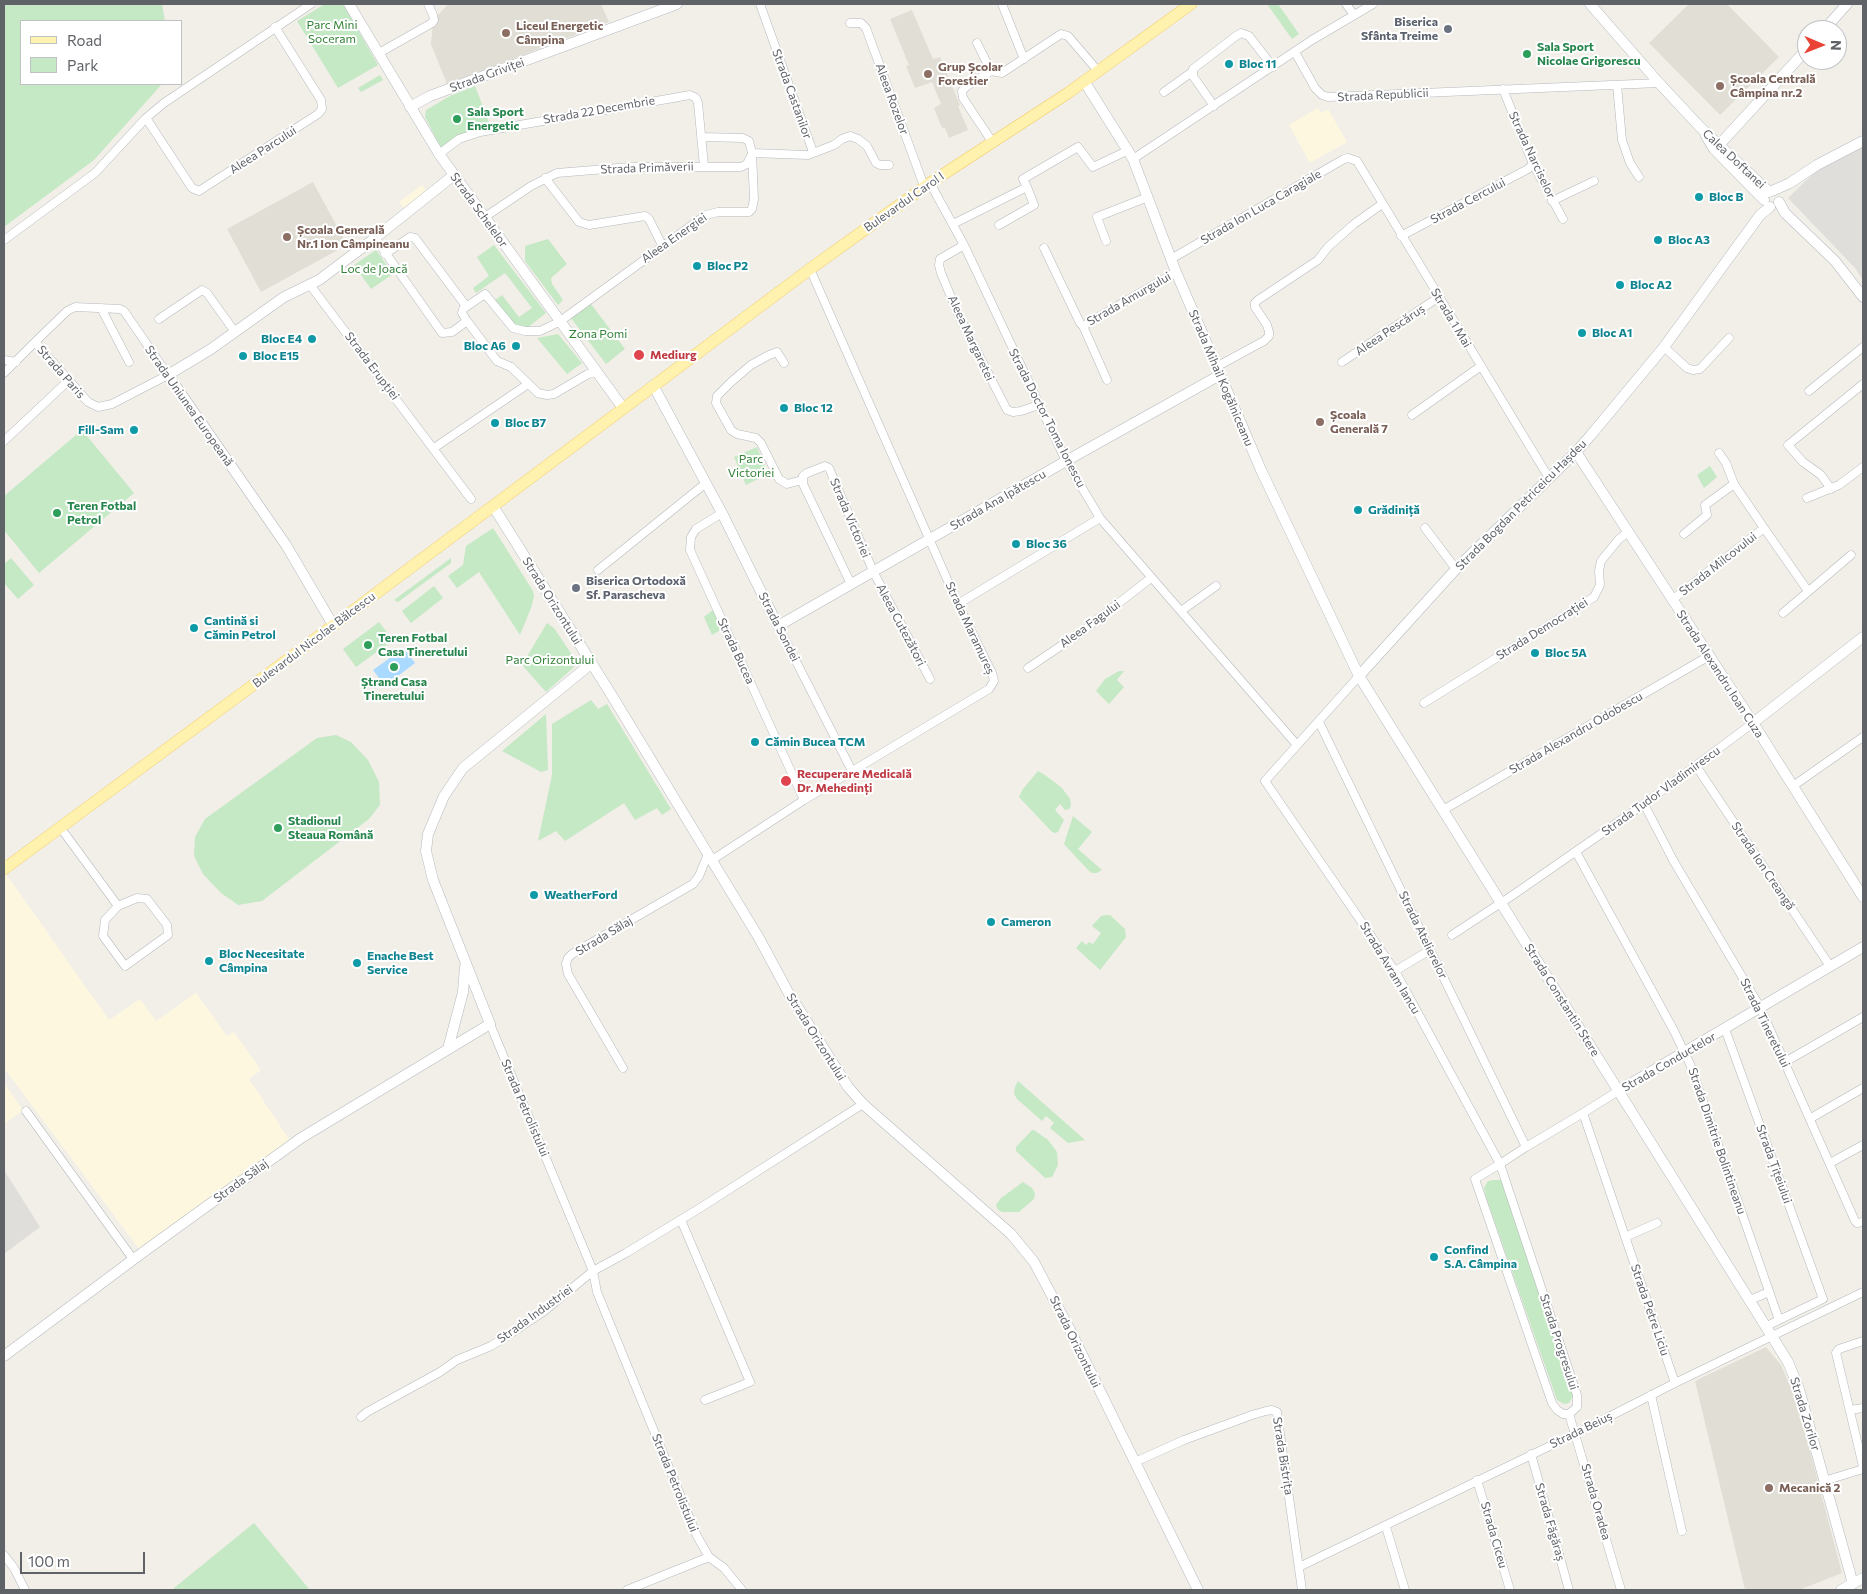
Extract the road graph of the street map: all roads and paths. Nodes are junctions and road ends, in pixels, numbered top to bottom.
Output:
1 (312, 4) edge
2 (349, 4) edge
3 (428, 4) edge
4 (677, 4) edge
5 (760, 4) edge
6 (1002, 4) edge
7 (1191, 4) edge
8 (1346, 4) edge
9 (1373, 4) edge
10 (1590, 4) edge
11 (1847, 4) edge
12 (1354, 15) junction
13 (1833, 20) edge
14 (850, 23) dead end
15 (275, 28) junction
16 (978, 43) dead end
17 (379, 52) junction
18 (1294, 52) junction
19 (1024, 59) junction
20 (1797, 60) edge
21 (1273, 66) junction
22 (991, 71) junction
23 (1098, 71) junction
24 (1192, 72) junction
25 (1084, 81) junction
26 (1659, 84) junction
27 (1617, 85) junction
28 (1503, 89) junction
29 (1164, 92) dead end
30 (1214, 106) junction
31 (410, 107) junction
32 (146, 118) junction
33 (1700, 127) junction
34 (702, 137) junction
35 (1863, 141) edge
36 (993, 143) junction
37 (1720, 144) junction
38 (814, 152) junction
39 (752, 153) junction
40 (439, 154) junction
41 (1131, 154) junction
42 (1353, 159) joint
43 (1533, 164) junction
44 (890, 165) dead end
45 (704, 166) junction
46 (454, 175) junction
47 (1639, 177) dead end
48 (545, 178) junction
49 (1594, 181) dead end
50 (927, 184) junction
51 (1027, 187) junction
52 (1148, 197) junction
53 (1771, 200) junction
54 (1552, 201) junction
55 (1382, 204) junction
56 (485, 217) junction
57 (1563, 219) dead end
58 (952, 224) junction
59 (999, 225) dead end
60 (1401, 236) junction
61 (375, 238) junction
62 (4, 240) edge
63 (1106, 241) dead end
64 (662, 246) junction
65 (964, 246) junction
66 (1044, 248) dead end
67 (385, 254) junction
68 (1171, 259) junction
69 (810, 269) junction
70 (1176, 272) junction
71 (310, 285) junction
72 (1439, 297) junction
73 (1863, 297) edge
74 (466, 306) junction
75 (101, 308) junction
76 (159, 319) dead end
77 (467, 321) junction
78 (559, 322) junction
79 (1083, 326) junction
80 (234, 332) junction
81 (1729, 338) dead end
82 (35, 342) junction
83 (1664, 347) junction
84 (1863, 347) edge
85 (4, 360) edge
86 (16, 362) junction
87 (129, 362) dead end
88 (1342, 362) dead end
89 (784, 363) dead end
90 (1481, 366) junction
91 (1218, 371) junction
92 (596, 372) junction
93 (4, 374) edge
94 (168, 375) junction
95 (1107, 380) dead end
96 (68, 381) junction
97 (528, 384) junction
98 (1863, 384) edge
99 (653, 385) junction
100 (1809, 391) dead end
101 (1039, 405) junction
102 (623, 408) junction
103 (1412, 415) dead end
104 (4, 441) edge
105 (434, 448) junction
106 (1576, 452) junction
107 (1719, 453) dead end
108 (1066, 461) junction
109 (1863, 467) edge
110 (1549, 478) junction
111 (802, 480) junction
112 (706, 483) junction
113 (1734, 484) junction
114 (1832, 489) junction
115 (1807, 498) dead end
116 (471, 499) dead end
117 (493, 506) junction
118 (722, 513) junction
119 (1100, 518) junction
120 (1425, 528) dead end
121 (1764, 528) junction
122 (1628, 532) junction
123 (1684, 534) dead end
124 (929, 539) junction
125 (1851, 555) dead end
126 (1456, 569) junction
127 (598, 570) dead end
128 (873, 572) junction
129 (1151, 578) junction
130 (851, 584) junction
131 (1216, 586) dead end
132 (1808, 591) junction
133 (1672, 600) junction
134 (958, 604) junction
135 (1181, 612) junction
136 (1783, 613) dead end
137 (333, 625) junction
138 (778, 626) junction
139 (1863, 636) edge
140 (1709, 656) junction
141 (592, 663) junction
142 (1028, 668) dead end
143 (1359, 676) junction
144 (930, 679) dead end
145 (1424, 703) dead end
146 (1319, 722) junction
147 (1753, 724) junction
148 (1863, 737) edge
149 (1297, 745) junction
150 (1696, 766) junction
151 (852, 771) junction
152 (1265, 781) joint
153 (1793, 786) junction
154 (804, 800) junction
155 (1644, 804) junction
156 (1443, 810) junction
157 (60, 826) junction
158 (1576, 852) junction
159 (710, 857) junction
160 (4, 869) edge
161 (1863, 897) edge
162 (1502, 903) junction
163 (118, 906) junction
164 (1452, 935) dead end
165 (1863, 947) edge
166 (1430, 950) junction
167 (464, 961) junction
168 (1830, 966) junction
169 (1395, 971) junction
170 (1760, 1008) junction
171 (1863, 1017) edge
172 (490, 1024) junction
173 (1725, 1029) junction
174 (448, 1049) junction
175 (1685, 1052) junction
176 (1785, 1062) junction
177 (623, 1068) dead end
178 (1863, 1088) edge
179 (1618, 1091) junction
180 (864, 1104) junction
181 (26, 1110) dead end
182 (1583, 1113) junction
183 (1811, 1118) junction
184 (1863, 1145) edge
185 (1526, 1147) junction
186 (1830, 1163) junction
187 (1500, 1164) junction
188 (1475, 1179) joint
189 (681, 1220) junction
190 (1657, 1223) dead end
191 (1860, 1223) edge
192 (1625, 1237) junction
193 (133, 1259) junction
194 (593, 1271) junction
195 (1769, 1292) junction
196 (1863, 1292) edge
197 (1750, 1300) junction
198 (1779, 1320) junction
199 (1768, 1328) junction
200 (1863, 1341) edge
201 (4, 1356) edge
202 (1675, 1383) junction
203 (1651, 1395) junction
204 (704, 1400) dead end
205 (1863, 1408) edge
206 (1850, 1410) junction
207 (1569, 1414) junction
208 (361, 1417) dead end
209 (1576, 1433) junction
210 (1531, 1454) junction
211 (1135, 1462) junction
212 (1863, 1468) edge
213 (1477, 1480) junction
214 (1824, 1481) junction
215 (1386, 1527) junction
216 (1682, 1531) dead end
217 (4, 1555) edge
218 (709, 1557) junction
219 (1299, 1567) junction
220 (1863, 1578) edge
221 (1853, 1584) junction
222 (25, 1590) edge
223 (627, 1590) edge
224 (742, 1590) edge
225 (1198, 1590) edge
226 (1302, 1590) edge
227 (1405, 1590) edge
228 (1510, 1590) edge
229 (1569, 1590) edge
230 (1621, 1590) edge
231 (1841, 1590) edge

1 - 15 street
2 - 17 street, Strada Schelelor
3 - 17 street
4 - 31 street, Strada Griviței
5 - 38 street, Strada Castanilor
6 - 19 street
7 - 23 main road, Bulevardul Carol I
8 - 12 street
9 - 12 street
10 - 26 street, Calea Doftanei
11 - 13 street
12 - 18 street
14 - 50 street, Aleea Rozelor
15 - 32 street
15 - 32 street, Aleea Parcului
16 - 22 street
17 - 31 street, Strada Schelelor
18 - 21 street
18 - 28 street, Strada Republicii
19 - 22 street
19 - 23 street
20 - 37 street
21 - 24 street
21 - 30 street
22 - 36 street
23 - 25 main road, Bulevardul Carol I
24 - 29 street
24 - 30 street
25 - 36 main road, Bulevardul Carol I
25 - 41 street, Strada Mihail Kogălniceanu
26 - 27 street, Strada Republicii
26 - 33 street, Calea Doftanei
27 - 28 street, Strada Republicii
27 - 47 street
28 - 43 street, Strada Narciselor
30 - 41 street
31 - 40 street, Strada Schelelor
32 - 62 street
33 - 37 street, Calea Doftanei
33 - 53 street, Calea Doftanei
34 - 39 street
34 - 40 street, Strada 22 Decembrie
34 - 45 street, Strada 22 Decembrie
35 - 53 street, Strada Bogdan Petriceicu Hașdeu
36 - 50 main road, Bulevardul Carol I
37 - 53 street, Calea Doftanei
38 - 39 street
38 - 44 street, Strada Castanilor
39 - 45 street, Strada Primăverii
39 - 64 street, Aleea Energiei
40 - 46 street, Strada Schelelor
41 - 51 street
41 - 52 street, Strada Mihail Kogălniceanu
42 - 55 street, Strada 1 Mai
42 - 68 street, Strada Ion Luca Caragiale
43 - 54 street, Strada Narciselor
43 - 60 street, Strada Cercului
45 - 48 street, Strada Primăverii
46 - 56 street, Strada Schelelor
46 - 61 street
48 - 56 street, Strada Primăverii
48 - 64 street
49 - 54 street
50 - 58 street, Strada Doctor Toma Ionescu
50 - 69 main road, Bulevardul Carol I
51 - 58 street
51 - 59 street
52 - 63 street
52 - 68 street, Strada Mihail Kogălniceanu
53 - 73 street, Calea Doftanei
53 - 83 street, Strada Bogdan Petriceicu Hașdeu
54 - 57 street, Strada Narciselor
55 - 60 street, Strada 1 Mai
55 - 91 street
56 - 78 street, Strada Schelelor
58 - 65 street, Strada Doctor Toma Ionescu
60 - 72 street, Strada 1 Mai
61 - 67 street
61 - 71 street
64 - 78 street, Aleea Energiei
65 - 101 street, Strada Doctor Toma Ionescu
65 - 101 street, Aleea Margaretei
66 - 79 street, Strada Amurgului
67 - 74 street
67 - 77 street
68 - 70 street, Strada Mihail Kogălniceanu
69 - 99 main road, Bulevardul Carol I
69 - 124 street, Strada Maramureș
70 - 79 street, Strada Amurgului
70 - 91 street, Strada Mihail Kogălniceanu
71 - 80 street
71 - 105 street, Strada Erupției
72 - 88 street, Aleea Pescăruș
72 - 90 street, Strada 1 Mai
74 - 77 street
74 - 78 street, Aleea Energiei
75 - 82 street, Strada Uniunea Europeană
75 - 87 street
75 - 94 street, Strada Uniunea Europeană
76 - 80 street
77 - 97 street
78 - 92 street, Strada Schelelor
79 - 95 street, Strada Amurgului
80 - 94 street
81 - 83 street
82 - 86 street, Strada Uniunea Europeană
82 - 96 street, Strada Paris
83 - 106 street, Strada Bogdan Petriceicu Hașdeu
84 - 100 street
85 - 86 street
86 - 93 street, Strada Uniunea Europeană
89 - 111 street
90 - 103 street
90 - 110 street, Strada 1 Mai
91 - 108 street, Strada Ana Ipătescu
91 - 143 street, Strada Mihail Kogălniceanu
92 - 97 street
92 - 102 street, Strada Schelelor
94 - 96 street, Strada Paris
94 - 137 street, Strada Uniunea Europeană
96 - 104 street
97 - 105 street
98 - 114 street
99 - 102 main road, Bulevardul Carol I
99 - 112 street, Strada Sondei
101 - 108 street, Strada Doctor Toma Ionescu
102 - 117 main road, Bulevardul Nicolae Bălcescu
105 - 116 street, Strada Erupției
106 - 110 street, Strada Bogdan Petriceicu Hașdeu
106 - 122 street, Strada Alexandru Ioan Cuza
107 - 113 street, Strada Milcovului
108 - 119 street, Strada Doctor Toma Ionescu
108 - 124 street, Strada Ana Ipătescu
109 - 114 street
110 - 126 street, Strada Bogdan Petriceicu Hașdeu
111 - 128 street, Strada Victoriei
111 - 130 street, Strada Victoriei
112 - 118 street, Strada Sondei
112 - 127 street
113 - 121 street, Strada Milcovului
113 - 123 street
114 - 115 street
117 - 137 main road, Bulevardul Nicolae Bălcescu
117 - 141 street, Strada Orizontului
118 - 138 street, Strada Sondei
118 - 154 street, Strada Bucea
119 - 129 street, Strada Doctor Toma Ionescu
119 - 134 street
120 - 126 street
121 - 132 street, Strada Milcovului
121 - 133 street, Strada Milcovului
122 - 133 street, Strada Alexandru Ioan Cuza
122 - 145 street, Strada Democrației
124 - 128 street, Strada Ana Ipătescu
124 - 134 street, Strada Maramureș
125 - 132 street
126 - 143 street, Strada Bogdan Petriceicu Hașdeu
128 - 130 street, Strada Ana Ipătescu
128 - 144 street, Aleea Cutezători
129 - 135 street, Strada Doctor Toma Ionescu
129 - 142 street, Aleea Fagului
130 - 138 street, Strada Ana Ipătescu
131 - 135 street
132 - 136 street
133 - 140 street, Strada Alexandru Ioan Cuza
134 - 151 street, Strada Maramureș
135 - 149 street, Strada Doctor Toma Ionescu
137 - 157 main road, Bulevardul Nicolae Bălcescu
138 - 151 street, Strada Sondei
139 - 147 street, Strada Tudor Vladimirescu
140 - 147 street, Strada Alexandru Ioan Cuza
140 - 156 street, Strada Alexandru Odobescu
141 - 159 street, Strada Orizontului
141 - 167 street, Strada Petrolistului
143 - 146 street, Strada Bogdan Petriceicu Hașdeu
143 - 156 street, Strada Constantin Stere
146 - 149 street, Strada Bogdan Petriceicu Hașdeu
146 - 166 street, Strada Atelierelor
147 - 150 street, Strada Tudor Vladimirescu
147 - 153 street, Strada Alexandru Ioan Cuza
148 - 153 street
149 - 152 street, Strada Bogdan Petriceicu Hașdeu
150 - 155 street, Strada Tudor Vladimirescu
150 - 168 street, Strada Ion Creangă
151 - 154 street, Strada Maramureș
152 - 169 street, Strada Avram Iancu
153 - 161 street, Strada Alexandru Ioan Cuza
154 - 159 street, Strada Maramureș
155 - 158 street, Strada Tudor Vladimirescu
155 - 170 street, Strada Tineretului
156 - 162 street, Strada Constantin Stere
157 - 160 main road, Bulevardul Nicolae Bălcescu
157 - 163 street
158 - 162 street, Strada Tudor Vladimirescu
158 - 175 street, Strada Dimitrie Bolintineanu
159 - 177 street, Strada Sălaj
159 - 180 street, Strada Orizontului
162 - 164 street, Strada Tudor Vladimirescu
162 - 179 street, Strada Constantin Stere
163 - 163 street
165 - 168 street, Strada Conductelor
166 - 169 street
166 - 185 street, Strada Atelierelor
167 - 172 street, Strada Petrolistului
167 - 174 street
168 - 170 street, Strada Conductelor
169 - 187 street, Strada Avram Iancu
170 - 173 street, Strada Conductelor
170 - 176 street, Strada Tineretului
171 - 176 street
172 - 174 street, Strada Sălaj
172 - 194 street, Strada Petrolistului
173 - 175 street, Strada Conductelor
173 - 198 street, Strada Țițeiului
174 - 193 street, Strada Sălaj
175 - 179 street, Strada Conductelor
175 - 195 street, Strada Dimitrie Bolintineanu
176 - 183 street, Strada Tineretului
178 - 183 street
179 - 182 street, Strada Conductelor
179 - 197 street, Strada Constantin Stere
180 - 189 street, Strada Industriei
180 - 211 street, Strada Orizontului
181 - 193 street
182 - 185 street, Strada Conductelor
182 - 192 street, Strada Petre Liciu
183 - 186 street, Strada Tineretului
184 - 186 street
185 - 187 street, Strada Conductelor
186 - 191 street, Strada Tineretului
187 - 188 street, Strada Conductelor
187 - 207 street, Strada Progresului
188 - 207 street, Strada Progresului
189 - 194 street, Strada Industriei
189 - 204 street
190 - 192 street
192 - 202 street, Strada Petre Liciu
193 - 201 street, Strada Sălaj
194 - 208 street, Strada Industriei
194 - 218 street, Strada Petrolistului
195 - 197 street
195 - 198 street, Strada Dimitrie Bolintineanu
196 - 199 street, Strada Beiuș
197 - 199 street, Strada Constantin Stere
198 - 199 street
199 - 202 street, Strada Beiuș
199 - 214 street, Strada Zorilor
200 - 206 street
202 - 203 street, Strada Beiuș
203 - 209 street, Strada Beiuș
203 - 216 street
205 - 206 street
206 - 212 street
207 - 209 street, Strada Oradea
209 - 210 street, Strada Beiuș
209 - 230 street, Strada Oradea
210 - 213 street, Strada Beiuș
210 - 229 street, Strada Făgăraș
211 - 219 street, Strada Bistrița
211 - 225 street, Strada Orizontului
212 - 214 street
213 - 215 street, Strada Beiuș
213 - 228 street, Strada Ciceu
214 - 221 street, Strada Zorilor
215 - 219 street, Strada Beiuș
215 - 227 street
217 - 222 street
218 - 223 street
218 - 224 street, Strada Petrolistului
219 - 226 street, Strada Bistrița
220 - 221 street
221 - 231 street

